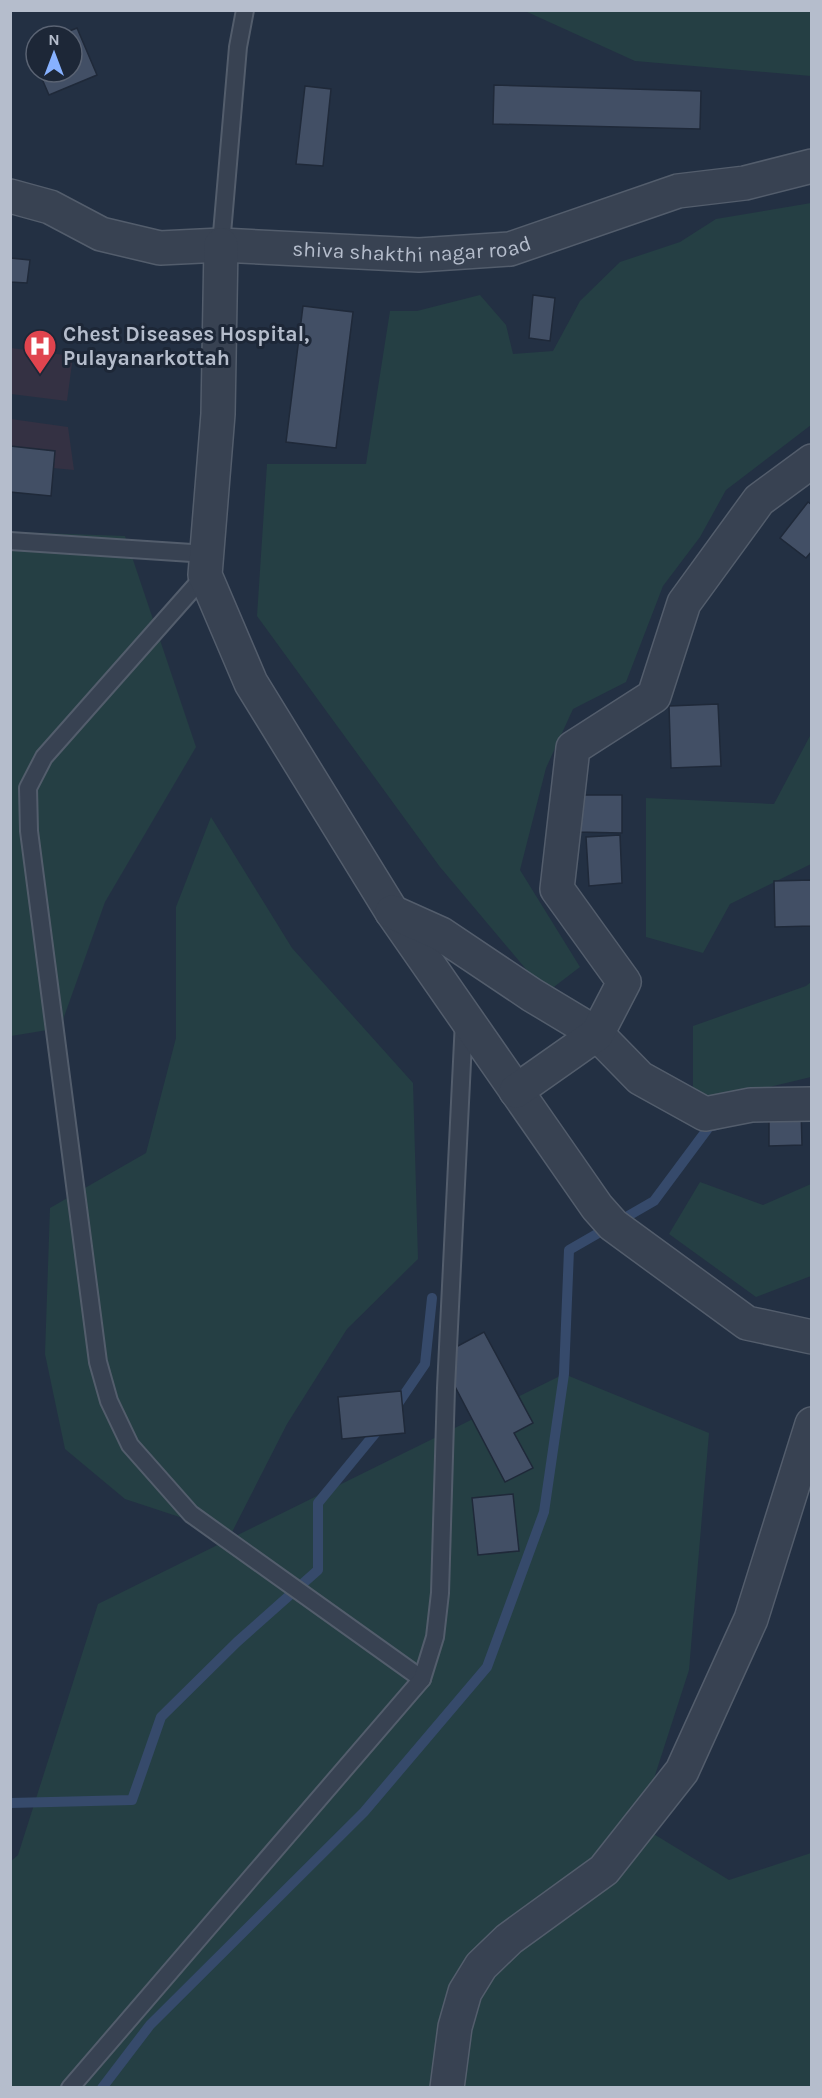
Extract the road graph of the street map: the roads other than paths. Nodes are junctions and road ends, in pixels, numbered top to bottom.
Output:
1 (245, 10) edge
2 (812, 166) edge
3 (10, 196) edge
4 (221, 245) junction
5 (812, 460) edge
6 (10, 540) edge
7 (206, 565) junction
8 (392, 912) junction
9 (465, 1017) junction
10 (597, 1034) junction
11 (516, 1091) junction
12 (812, 1104) edge
13 (812, 1337) edge
14 (812, 1424) edge
15 (423, 1679) junction
16 (70, 2088) edge
17 (447, 2088) edge

1 - 4 lane
2 - 4 street, shiva shakthi nagar road
3 - 4 street, shiva shakthi nagar road
4 - 7 street
5 - 10 street
6 - 7 lane
7 - 8 street
7 - 15 lane
8 - 9 street
8 - 10 street
9 - 11 street
9 - 15 lane
10 - 11 street
10 - 12 street
11 - 13 street
14 - 17 street
15 - 16 lane

